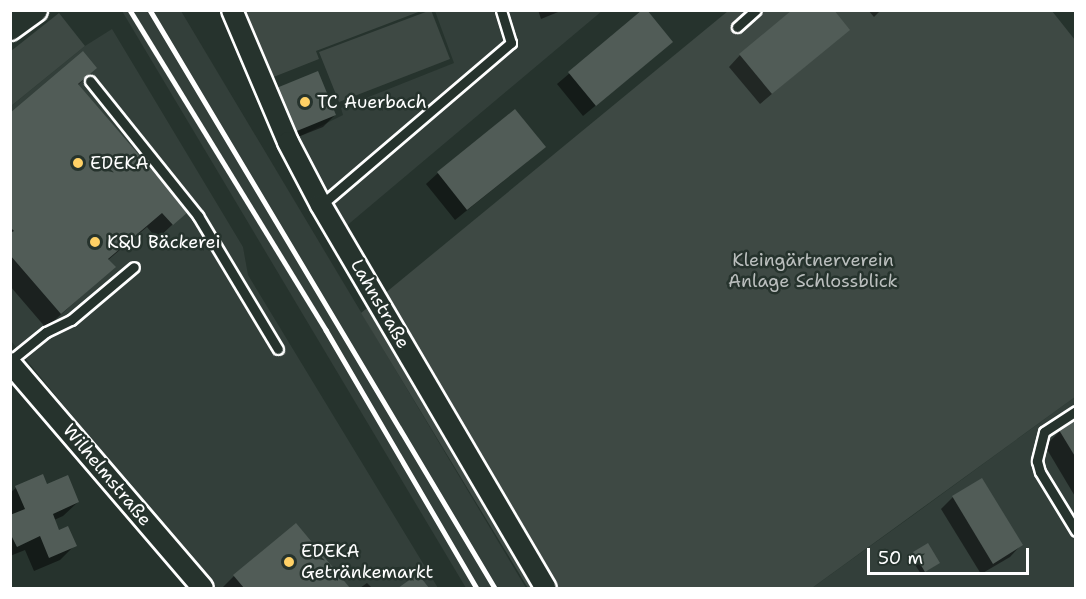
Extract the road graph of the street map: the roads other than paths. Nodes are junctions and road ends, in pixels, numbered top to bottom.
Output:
1 (232, 10) edge
2 (501, 10) edge
3 (756, 10) edge
4 (33, 12) edge
5 (737, 27) dead end
6 (10, 28) edge
7 (90, 81) dead end
8 (321, 205) junction
9 (134, 267) dead end
10 (278, 349) dead end
11 (10, 362) edge
12 (1076, 411) edge
13 (1076, 531) edge
14 (203, 588) edge
15 (546, 588) edge

1 - 8 street, Lahnstraße
2 - 8 lane
3 - 5 lane
4 - 6 street
7 - 10 lane
8 - 15 street, Lahnstraße
9 - 11 lane
11 - 14 street, Wilhelmstraße
12 - 13 lane

